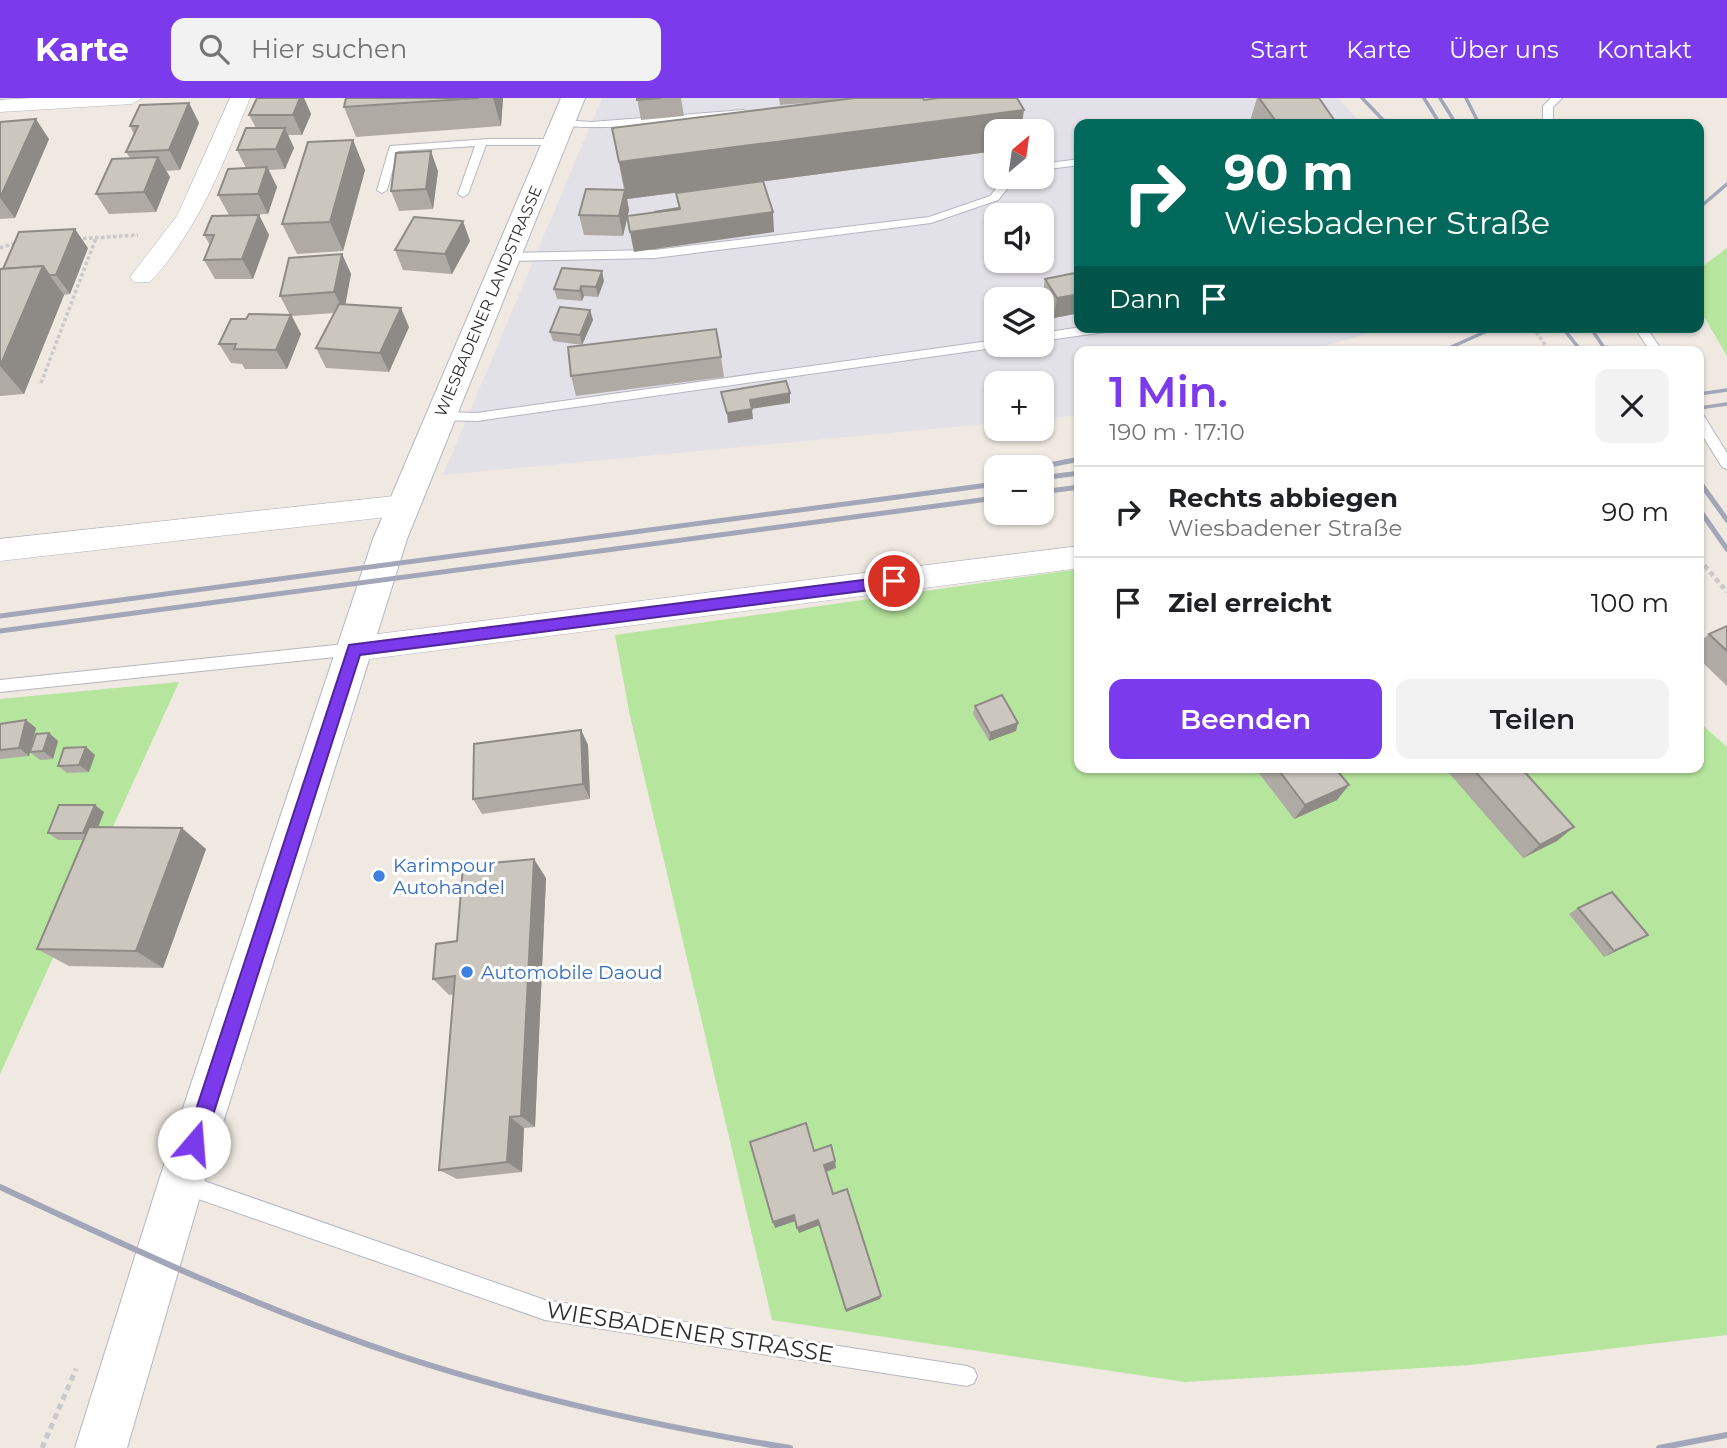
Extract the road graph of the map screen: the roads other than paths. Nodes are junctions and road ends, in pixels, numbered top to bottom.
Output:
1 (132, 98) edge
2 (240, 98) edge
3 (1557, 98) edge
4 (0, 106) edge
5 (756, 112) edge
6 (1548, 119) edge
7 (563, 121) edge
8 (482, 142) junction
9 (1074, 163) edge
10 (1054, 165) edge
11 (1002, 189) edge
12 (382, 190) dead end
13 (463, 194) dead end
14 (507, 257) junction
15 (142, 276) dead end
16 (1074, 333) edge
17 (1054, 336) edge
18 (984, 346) edge
19 (440, 416) junction
20 (1704, 427) edge
21 (1727, 464) edge
22 (397, 522) junction
23 (0, 550) edge
24 (1074, 558) edge
25 (354, 649) junction
26 (0, 686) edge
27 (181, 1183) junction
28 (967, 1376) dead end
29 (101, 1448) edge

1 - 4 street
2 - 15 street
3 - 6 lane
5 - 7 lane
7 - 8 lane
7 - 14 main road, WIESBADENER LANDSTRASSE
8 - 12 lane
8 - 13 lane
9 - 10 lane
11 - 14 lane
14 - 19 main road, WIESBADENER LANDSTRASSE
16 - 17 lane
18 - 19 lane
19 - 22 main road, WIESBADENER LANDSTRASSE
20 - 21 lane
22 - 23 street
22 - 25 main road
24 - 25 street
25 - 26 lane
25 - 27 main road
27 - 28 lane, WIESBADENER STRASSE
27 - 29 main road

